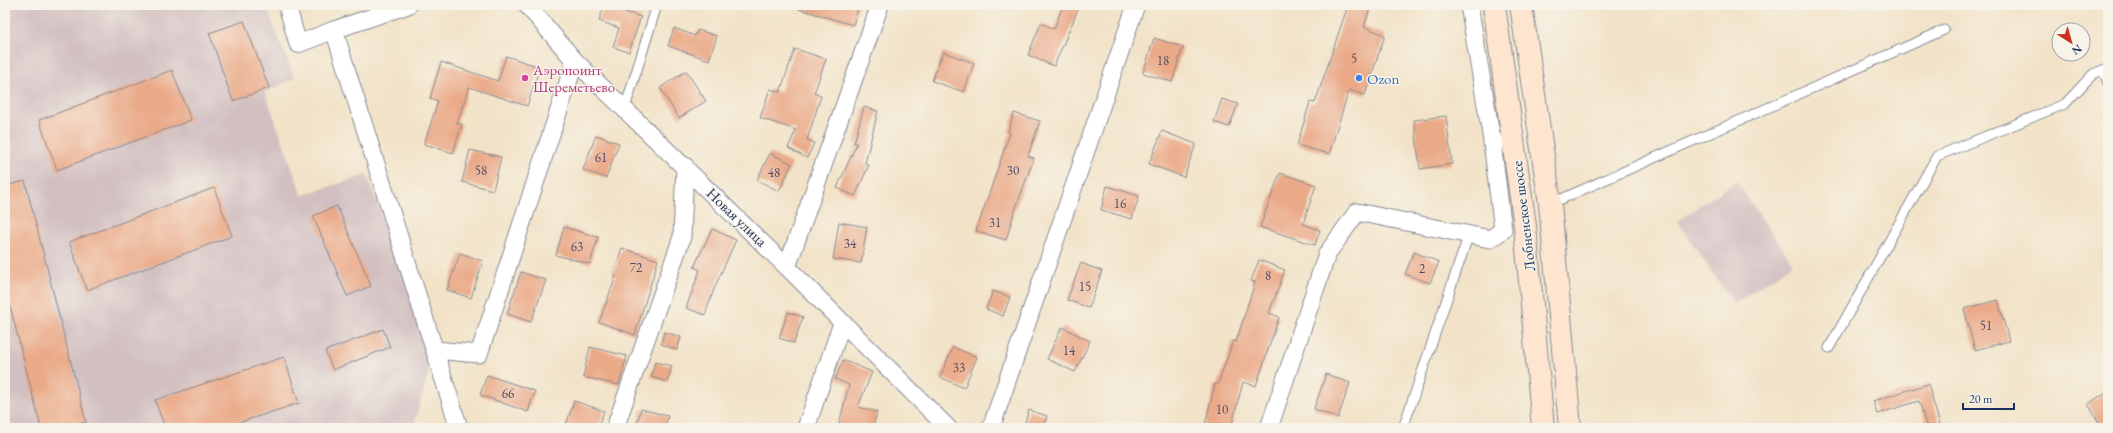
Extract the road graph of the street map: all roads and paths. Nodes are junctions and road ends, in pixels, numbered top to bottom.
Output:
1 (287, 5) edge
2 (408, 5) edge
3 (527, 5) edge
4 (657, 5) edge
5 (880, 5) edge
6 (1136, 5) edge
7 (1470, 5) edge
8 (1494, 5) edge
9 (1522, 5) edge
10 (334, 30) junction
11 (1944, 30) dead end
12 (576, 61) junction
13 (2106, 69) edge
14 (2108, 83) edge
15 (625, 108) junction
16 (1491, 134) junction
17 (685, 166) junction
18 (1520, 186) junction
19 (1550, 204) junction
20 (1469, 234) junction
21 (788, 267) junction
22 (842, 323) junction
23 (1829, 348) dead end
24 (435, 350) junction
25 (459, 428) edge
26 (615, 428) edge
27 (806, 428) edge
28 (948, 428) edge
29 (991, 428) edge
30 (1269, 428) edge
31 (1403, 428) edge
32 (1543, 428) edge
33 (1570, 428) edge

1 - 10 street
2 - 10 street
3 - 12 street, Новая улица
4 - 15 lane
5 - 21 street
6 - 29 street
7 - 16 street
8 - 18 main road, Лобненское шоссе
9 - 19 main road, Лобненское шоссе
10 - 24 street
11 - 19 lane
12 - 15 street, Новая улица
12 - 24 street
13 - 14 lane
13 - 23 lane
15 - 17 street, Новая улица
16 - 18 street
16 - 20 street
17 - 21 street, Новая улица
17 - 26 street
18 - 32 main road, Лобненское шоссе
19 - 33 main road, Лобненское шоссе
20 - 30 street
20 - 31 lane
21 - 22 street, Новая улица
22 - 27 street
22 - 28 street, Новая улица
24 - 25 street

